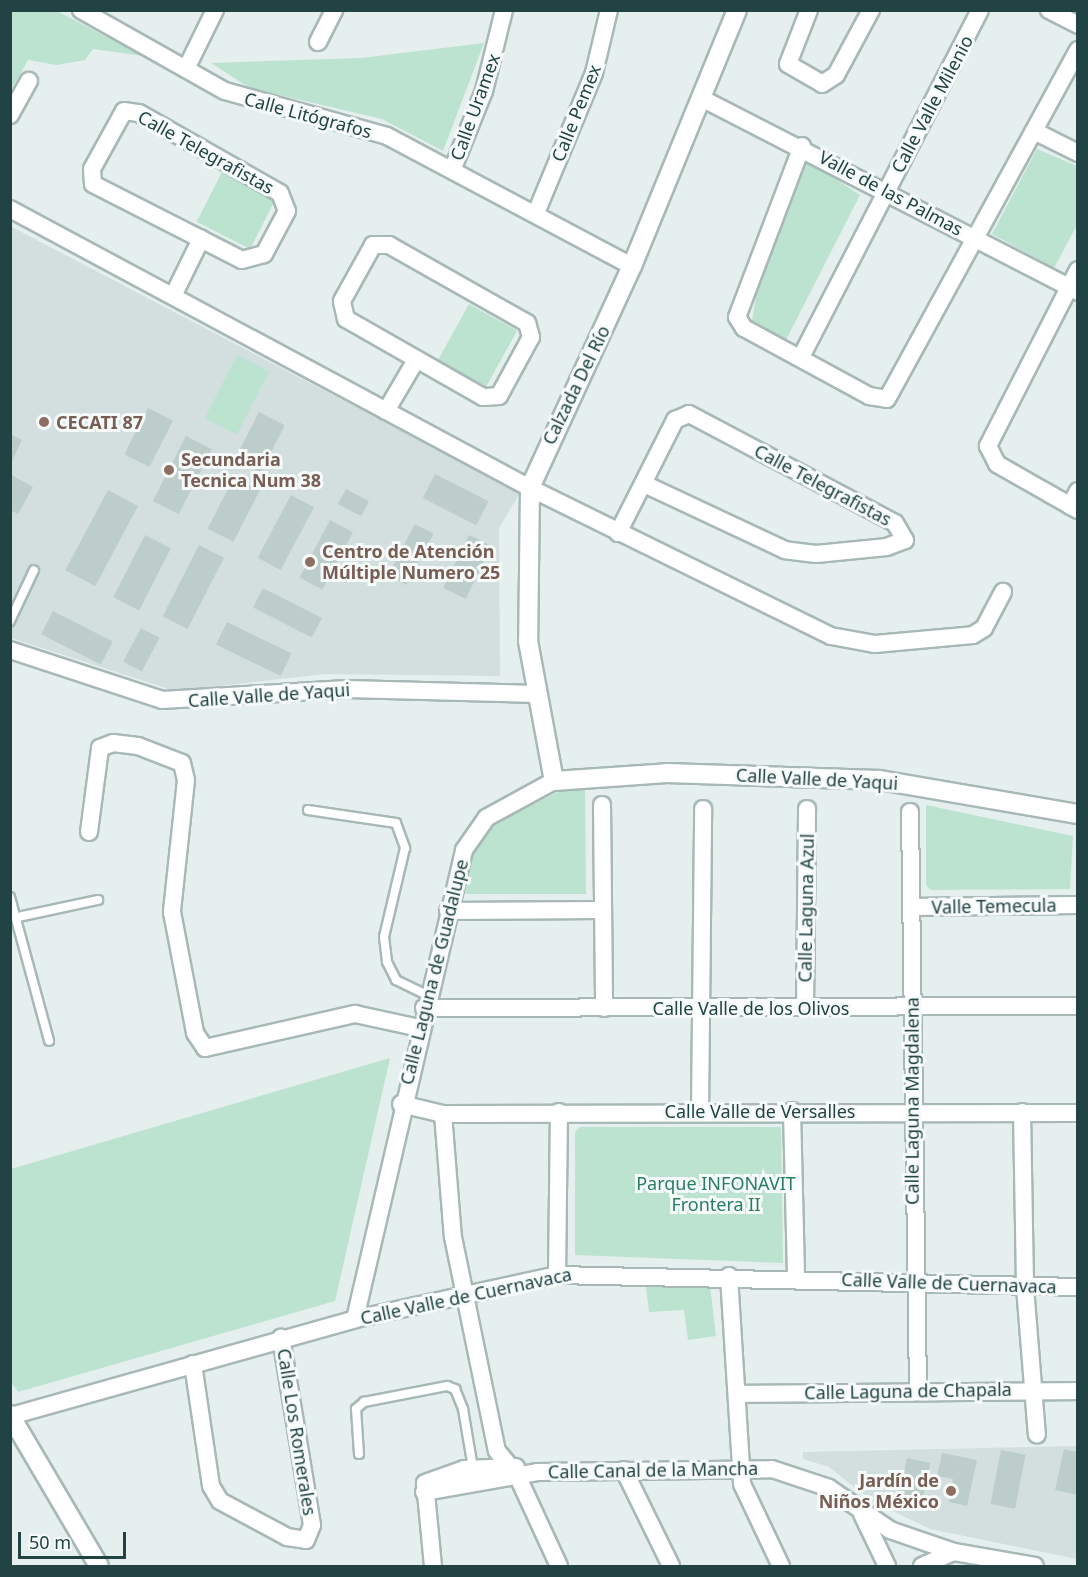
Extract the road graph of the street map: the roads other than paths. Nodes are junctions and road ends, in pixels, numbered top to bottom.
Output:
1 (215, 10) edge
2 (334, 10) edge
3 (504, 10) edge
4 (609, 10) edge
5 (736, 10) edge
6 (809, 10) edge
7 (871, 10) edge
8 (980, 10) edge
9 (1049, 10) edge
10 (91, 13) edge
11 (1077, 25) edge
12 (318, 42) dead end
13 (1077, 50) edge
14 (186, 69) junction
15 (29, 81) dead end
16 (703, 99) junction
17 (10, 115) edge
18 (1034, 131) junction
19 (802, 146) junction
20 (1077, 153) edge
21 (453, 168) junction
22 (886, 191) junction
23 (10, 209) edge
24 (536, 213) junction
25 (974, 238) junction
26 (201, 239) junction
27 (632, 266) junction
28 (1077, 270) edge
29 (1073, 290) edge
30 (173, 296) junction
31 (801, 357) junction
32 (416, 360) junction
33 (386, 411) junction
34 (644, 484) junction
35 (530, 488) junction
36 (1075, 502) edge
37 (618, 533) junction
38 (34, 570) dead end
39 (1003, 592) dead end
40 (10, 621) edge
41 (10, 650) edge
42 (536, 694) junction
43 (554, 781) junction
44 (602, 805) dead end
45 (703, 809) dead end
46 (807, 809) dead end
47 (308, 810) dead end
48 (910, 812) dead end
49 (1077, 814) edge
50 (90, 832) dead end
51 (10, 897) edge
52 (98, 900) dead end
53 (1077, 904) edge
54 (911, 907) junction
55 (602, 910) junction
56 (448, 911) junction
57 (18, 917) junction
58 (425, 1002) junction
59 (805, 1007) junction
60 (1077, 1007) edge
61 (604, 1008) junction
62 (701, 1008) junction
63 (911, 1009) junction
64 (420, 1028) junction
65 (49, 1041) dead end
66 (401, 1104) junction
67 (792, 1111) junction
68 (912, 1111) junction
69 (559, 1112) junction
70 (700, 1112) junction
71 (1022, 1112) junction
72 (1077, 1113) edge
73 (443, 1114) junction
74 (556, 1275) junction
75 (729, 1276) junction
76 (796, 1278) junction
77 (913, 1282) junction
78 (1025, 1287) junction
79 (1077, 1287) edge
80 (468, 1294) junction
81 (355, 1319) junction
82 (281, 1338) junction
83 (193, 1364) junction
84 (1033, 1388) junction
85 (918, 1390) junction
86 (1077, 1391) edge
87 (738, 1394) junction
88 (11, 1415) edge
89 (1037, 1435) dead end
90 (359, 1454) dead end
91 (743, 1466) junction
92 (513, 1470) junction
93 (624, 1470) junction
94 (467, 1473) junction
95 (862, 1513) junction
96 (954, 1552) junction
97 (99, 1566) edge
98 (433, 1566) edge
99 (559, 1566) edge
100 (671, 1566) edge
101 (781, 1566) edge
102 (887, 1566) edge
103 (922, 1566) edge
104 (1035, 1566) edge

1 - 14 street
2 - 12 street
3 - 21 street, Calle Uramex
4 - 24 street, Calle Pemex
5 - 16 street, Calzada Del Río
6 - 7 street
8 - 22 street, Calle Valle Milenio
9 - 11 street
10 - 14 street, Calle Litógrafos
13 - 18 street
14 - 21 street, Calle Litógrafos
15 - 17 street
16 - 19 street, Valle de las Palmas
16 - 27 street, Calzada Del Río
18 - 20 street
18 - 25 street
19 - 22 street, Valle de las Palmas
19 - 31 street
21 - 24 street, Calle Litógrafos
22 - 25 street, Valle de las Palmas
22 - 31 street, Calle Valle Milenio
23 - 30 street
24 - 27 street, Calle Litógrafos
25 - 29 street, Valle de las Palmas
25 - 31 street
26 - 26 street, Calle Telegrafistas
26 - 30 street
27 - 35 street, Calzada Del Río
28 - 29 street
29 - 36 street
30 - 33 street
32 - 32 street
32 - 33 street
33 - 35 street
34 - 34 street, Calle Telegrafistas
34 - 37 street, Calle Telegrafistas
35 - 37 street
35 - 42 street, Calzada Del Río
37 - 39 street
38 - 40 lane
41 - 42 street, Calle Valle de Yaqui
42 - 43 street, Calzada Del Río
43 - 49 street, Calle Valle de Yaqui
43 - 56 street, Calle Laguna de Guadalupe
44 - 55 street
45 - 62 street
46 - 59 street, Calle Laguna Azul
47 - 58 lane
48 - 54 street, Calle Laguna Magdalena
50 - 64 street
51 - 57 lane
52 - 57 lane
53 - 54 street, Valle Temecula
54 - 63 street, Calle Laguna Magdalena
55 - 56 street
55 - 61 street
56 - 58 street, Calle Laguna de Guadalupe
57 - 65 lane
58 - 61 street, Calle Valle de los Olivos
58 - 64 street, Calle Laguna de Guadalupe
59 - 62 street, Calle Valle de los Olivos
59 - 63 street, Calle Valle de los Olivos
60 - 63 street, Calle Valle de los Olivos
61 - 62 street, Calle Valle de los Olivos
62 - 70 street
63 - 68 street, Calle Laguna Magdalena
64 - 66 street, Calle Laguna de Guadalupe
66 - 73 street, Calle Laguna de Guadalupe
66 - 81 street, Calle Laguna de Guadalupe
67 - 68 street, Calle Valle de Versalles
67 - 70 street, Calle Valle de Versalles
67 - 76 street
68 - 71 street, Calle Valle de Versalles
68 - 77 street, Calle Laguna Magdalena
69 - 70 street, Calle Valle de Versalles
69 - 73 street, Calle Valle de Versalles
69 - 74 street
71 - 72 street, Calle Valle de Versalles
71 - 78 street
73 - 80 street
74 - 75 street, Calle Valle de Cuernavaca
74 - 80 street, Calle Valle de Cuernavaca
75 - 76 street, Calle Valle de Cuernavaca
75 - 87 street
76 - 77 street, Calle Valle de Cuernavaca
77 - 78 street, Calle Valle de Cuernavaca
77 - 85 street, Calle Laguna Magdalena
78 - 79 street, Calle Valle de Cuernavaca
78 - 84 street
80 - 81 street, Calle Valle de Cuernavaca
80 - 92 street
81 - 82 street, Calle Valle de Cuernavaca
82 - 83 street, Calle Valle de Cuernavaca
82 - 83 street, Calle Los Romerales
83 - 88 street, Calle Valle de Cuernavaca
84 - 85 street, Calle Laguna de Chapala
84 - 86 street, Calle Laguna de Chapala
84 - 89 street
85 - 87 street, Calle Laguna de Chapala
87 - 91 street
88 - 97 street
90 - 94 lane
91 - 93 street, Calle Canal de la Mancha
91 - 95 street, Calle Canal de la Mancha
91 - 101 street
92 - 93 street, Calle Canal de la Mancha
92 - 94 street, Calle Canal de la Mancha
92 - 99 street
93 - 100 street
94 - 98 street, Calle Canal de la Mancha
95 - 96 street, Calle Canal de la Mancha
95 - 102 street
96 - 103 street
96 - 104 street, Calle Canal de la Mancha

